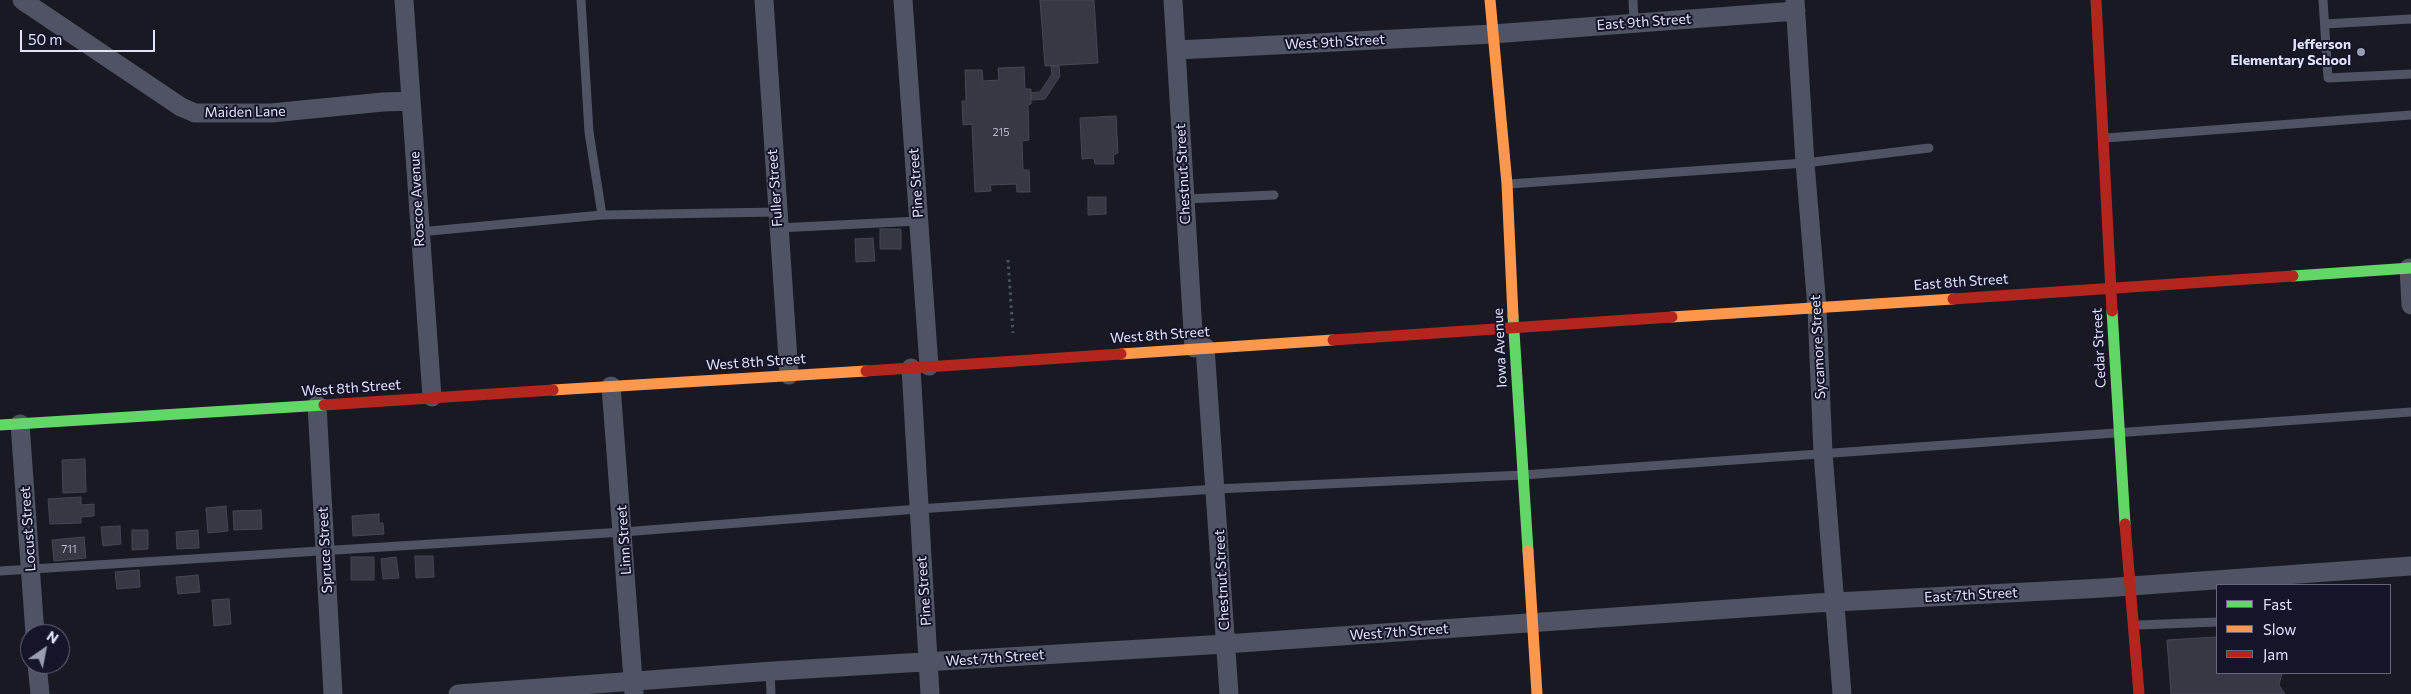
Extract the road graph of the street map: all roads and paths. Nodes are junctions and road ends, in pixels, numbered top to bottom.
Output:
1 (22, 0) edge
2 (404, 0) edge
3 (580, 0) edge
4 (764, 0) edge
5 (903, 0) edge
6 (1173, 0) edge
7 (1490, 0) edge
8 (1633, 0) edge
9 (2096, 0) edge
10 (2323, 0) edge
11 (1796, 5) edge
12 (2411, 19) edge
13 (1634, 23) junction
14 (2324, 24) junction
15 (1493, 34) junction
16 (1177, 50) junction
17 (2411, 74) edge
18 (411, 102) junction
19 (2411, 115) edge
20 (2104, 138) junction
21 (1929, 148) dead end
22 (1805, 163) junction
23 (1507, 184) junction
24 (1274, 195) dead end
25 (1184, 200) junction
26 (602, 215) junction
27 (778, 220) junction
28 (919, 221) junction
29 (419, 232) junction
30 (1008, 260) dead end
31 (2410, 268) edge
32 (2111, 288) junction
33 (2411, 305) edge
34 (1817, 308) junction
35 (1513, 327) junction
36 (1013, 333) dead end
37 (1200, 348) junction
38 (929, 366) junction
39 (911, 368) junction
40 (789, 375) junction
41 (611, 386) junction
42 (432, 397) junction
43 (317, 405) junction
44 (2411, 412) edge
45 (20, 424) junction
46 (0, 425) edge
47 (2118, 432) junction
48 (1823, 453) junction
49 (1523, 475) junction
50 (1216, 489) junction
51 (918, 508) junction
52 (624, 532) junction
53 (325, 550) junction
54 (2411, 566) edge
55 (31, 569) junction
56 (0, 571) edge
57 (2319, 578) edge
58 (2130, 585) junction
59 (1836, 603) junction
60 (2216, 622) edge
61 (1532, 623) junction
62 (35, 624) edge
63 (2134, 625) junction
64 (1225, 644) junction
65 (928, 663) junction
66 (770, 672) junction
67 (38, 674) edge
68 (633, 688) edge
69 (40, 694) edge
70 (333, 694) edge
71 (458, 694) edge
72 (771, 694) edge
73 (930, 694) edge
74 (1229, 694) edge
75 (1536, 694) edge
76 (1842, 694) edge
77 (2140, 694) edge

1 - 18 street, Maiden Lane
2 - 18 street, Roscoe Avenue
3 - 26 lane
4 - 27 street, Fuller Street
5 - 28 street, Pine Street
6 - 16 street, Chestnut Street
7 - 15 main road, Iowa Avenue
8 - 13 lane
9 - 20 main road, Cedar Street
10 - 14 lane
11 - 13 street, East 9th Street
11 - 22 street, Sycamore Street
12 - 14 lane
13 - 15 street, East 9th Street
14 - 17 lane
15 - 16 street, West 9th Street
15 - 23 main road, Iowa Avenue
16 - 25 street, Chestnut Street
18 - 29 street, Roscoe Avenue
19 - 20 lane
20 - 32 main road, Cedar Street
21 - 22 lane
22 - 23 lane
22 - 34 street, Sycamore Street
23 - 35 main road, Iowa Avenue
24 - 25 lane
25 - 37 street, Chestnut Street
26 - 27 lane
26 - 29 lane
27 - 28 lane
27 - 40 street, Fuller Street
28 - 38 street, Pine Street
29 - 42 street, Roscoe Avenue
30 - 36 path
31 - 32 main road, East 8th Street
31 - 33 street
32 - 34 main road, East 8th Street
32 - 47 main road, Cedar Street
34 - 35 main road, East 8th Street
34 - 48 street, Sycamore Street
35 - 37 main road, West 8th Street
35 - 49 main road, Iowa Avenue
37 - 38 main road, West 8th Street
37 - 50 street, Chestnut Street
38 - 39 main road, West 8th Street
39 - 40 main road, West 8th Street
39 - 51 street, Pine Street
40 - 41 main road, West 8th Street
41 - 42 main road, West 8th Street
41 - 52 street, Linn Street
42 - 43 main road, West 8th Street
43 - 45 main road, West 8th Street
43 - 53 street, Spruce Street
44 - 47 lane
45 - 46 main road, West 8th Street
45 - 55 street, Locust Street
47 - 48 lane
47 - 58 main road, Cedar Street
48 - 49 lane
48 - 59 street, Sycamore Street
49 - 50 lane
49 - 61 main road, Iowa Avenue
50 - 51 lane
50 - 64 street, Chestnut Street
51 - 52 lane
51 - 65 street, Pine Street
52 - 53 lane
52 - 68 street, Linn Street
53 - 55 lane
53 - 70 street, Spruce Street
54 - 57 street, East 7th Street
55 - 56 lane
55 - 62 street, Locust Street
57 - 58 street, East 7th Street
58 - 59 street, East 7th Street
58 - 63 main road, Cedar Street
59 - 61 street, East 7th Street
59 - 76 street, Sycamore Street
60 - 63 lane
61 - 64 street, West 7th Street
61 - 75 main road, Iowa Avenue
63 - 77 main road, Cedar Street
64 - 65 street, West 7th Street
64 - 74 street, Chestnut Street
65 - 66 street, West 7th Street
65 - 73 street, Pine Street
66 - 68 street, West 7th Street
66 - 72 lane
67 - 69 street
68 - 71 street, West 7th Street

